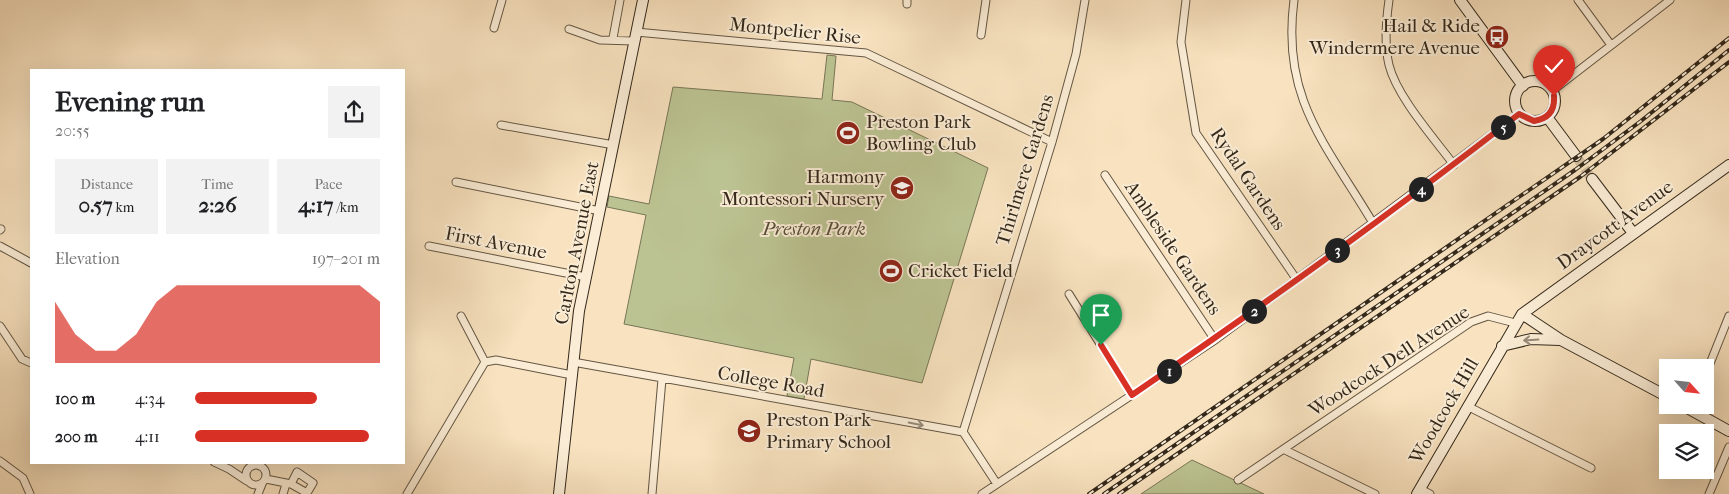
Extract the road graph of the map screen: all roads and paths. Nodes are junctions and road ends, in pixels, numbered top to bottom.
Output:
1 (502, 0) edge
2 (620, 0) edge
3 (643, 0) edge
4 (986, 0) edge
5 (1085, 0) edge
6 (1186, 0) edge
7 (1294, 0) edge
8 (1389, 0) edge
9 (1460, 0) edge
10 (1578, 0) edge
11 (1670, 0) edge
12 (494, 28) dead end
13 (569, 29) dead end
14 (981, 35) dead end
15 (635, 37) junction
16 (613, 38) junction
17 (1611, 45) junction
18 (1523, 86) junction
19 (1552, 91) junction
20 (1519, 114) junction
21 (1547, 117) junction
22 (502, 124) dead end
23 (1052, 142) junction
24 (614, 145) junction
25 (1576, 156) tunnel mouth
26 (1454, 164) junction
27 (1729, 166) edge
28 (1104, 175) dead end
29 (1592, 179) tunnel mouth
30 (456, 182) dead end
31 (600, 211) junction
32 (1373, 223) junction
33 (1633, 233) junction
34 (0, 246) edge
35 (429, 246) dead end
36 (30, 262) edge
37 (586, 277) junction
38 (1297, 280) junction
39 (1069, 294) dead end
40 (1522, 314) junction
41 (461, 316) dead end
42 (1729, 316) edge
43 (1515, 323) junction
44 (0, 326) edge
45 (1215, 340) junction
46 (1561, 340) junction
47 (1502, 346) junction
48 (1712, 359) edge
49 (30, 362) edge
50 (485, 362) junction
51 (574, 362) junction
52 (572, 375) junction
53 (662, 380) junction
54 (1659, 392) edge
55 (1132, 395) junction
56 (1468, 406) junction
57 (1701, 414) edge
58 (1729, 431) edge
59 (963, 432) junction
60 (1729, 447) edge
61 (1285, 450) junction
62 (0, 461) edge
63 (218, 464) edge
64 (253, 465) edge
65 (266, 466) edge
66 (1591, 468) dead end
67 (229, 469) junction
68 (1238, 480) dead end
69 (264, 481) junction
70 (249, 483) junction
71 (998, 484) junction
72 (1418, 491) edge
73 (30, 494) edge
74 (253, 494) edge
75 (258, 494) edge
76 (283, 494) edge
77 (407, 494) edge
78 (559, 494) edge
79 (652, 494) edge
80 (982, 494) edge
81 (1375, 494) edge
82 (1430, 494) edge
83 (1709, 494) edge

1 - 12 street
2 - 16 street
3 - 15 street, Carlton Avenue East
4 - 14 street
5 - 23 street, Thirlmere Gardens
6 - 38 street, Rydal Gardens
7 - 32 street
8 - 26 street
9 - 18 street
10 - 17 street
11 - 17 street
13 - 16 street, Montpelier Rise
15 - 16 street, Montpelier Rise
15 - 23 street, Montpelier Rise
15 - 24 street, Carlton Avenue East
17 - 19 street
18 - 19 street
18 - 20 street
19 - 21 street
20 - 21 street
20 - 26 street
21 - 25 street
22 - 24 street
23 - 59 street, Thirlmere Gardens
24 - 31 street, Carlton Avenue East
26 - 32 street
27 - 33 street, Draycott Avenue
28 - 45 street, Ambleside Gardens
29 - 33 street
30 - 31 street
31 - 37 street, Carlton Avenue East
32 - 38 street
33 - 40 street, Draycott Avenue
34 - 36 street
35 - 37 street, First Avenue
37 - 51 street, Carlton Avenue East
38 - 45 street
39 - 55 street
40 - 43 street, Woodcock Hill
40 - 46 street, Woodcock Hill
41 - 50 street
42 - 48 street
43 - 47 street, Woodcock Hill
43 - 61 street, Woodcock Dell Avenue
44 - 49 street
45 - 55 street
46 -> 47 street, Woodcock Hill
46 - 54 street, Woodcock Hill
47 - 56 street, Woodcock Hill
50 - 52 street
50 - 77 street
51 - 52 street, Carlton Avenue East
51 - 53 street, College Road
52 - 78 street, Carlton Avenue East
53 -> 59 street, College Road
53 - 79 street
55 - 71 street
56 - 66 street
56 - 72 street, Woodcock Hill
57 - 58 street
59 - 71 street
60 - 83 street
61 - 68 street, Woodcock Dell Avenue
61 - 81 street
62 - 73 street
63 - 67 street
64 - 65 street
64 - 67 street
64 - 70 street
65 - 69 street
67 - 70 street
69 - 70 street
69 - 75 street
69 - 76 street
70 - 74 street
71 - 80 street
72 - 82 street

